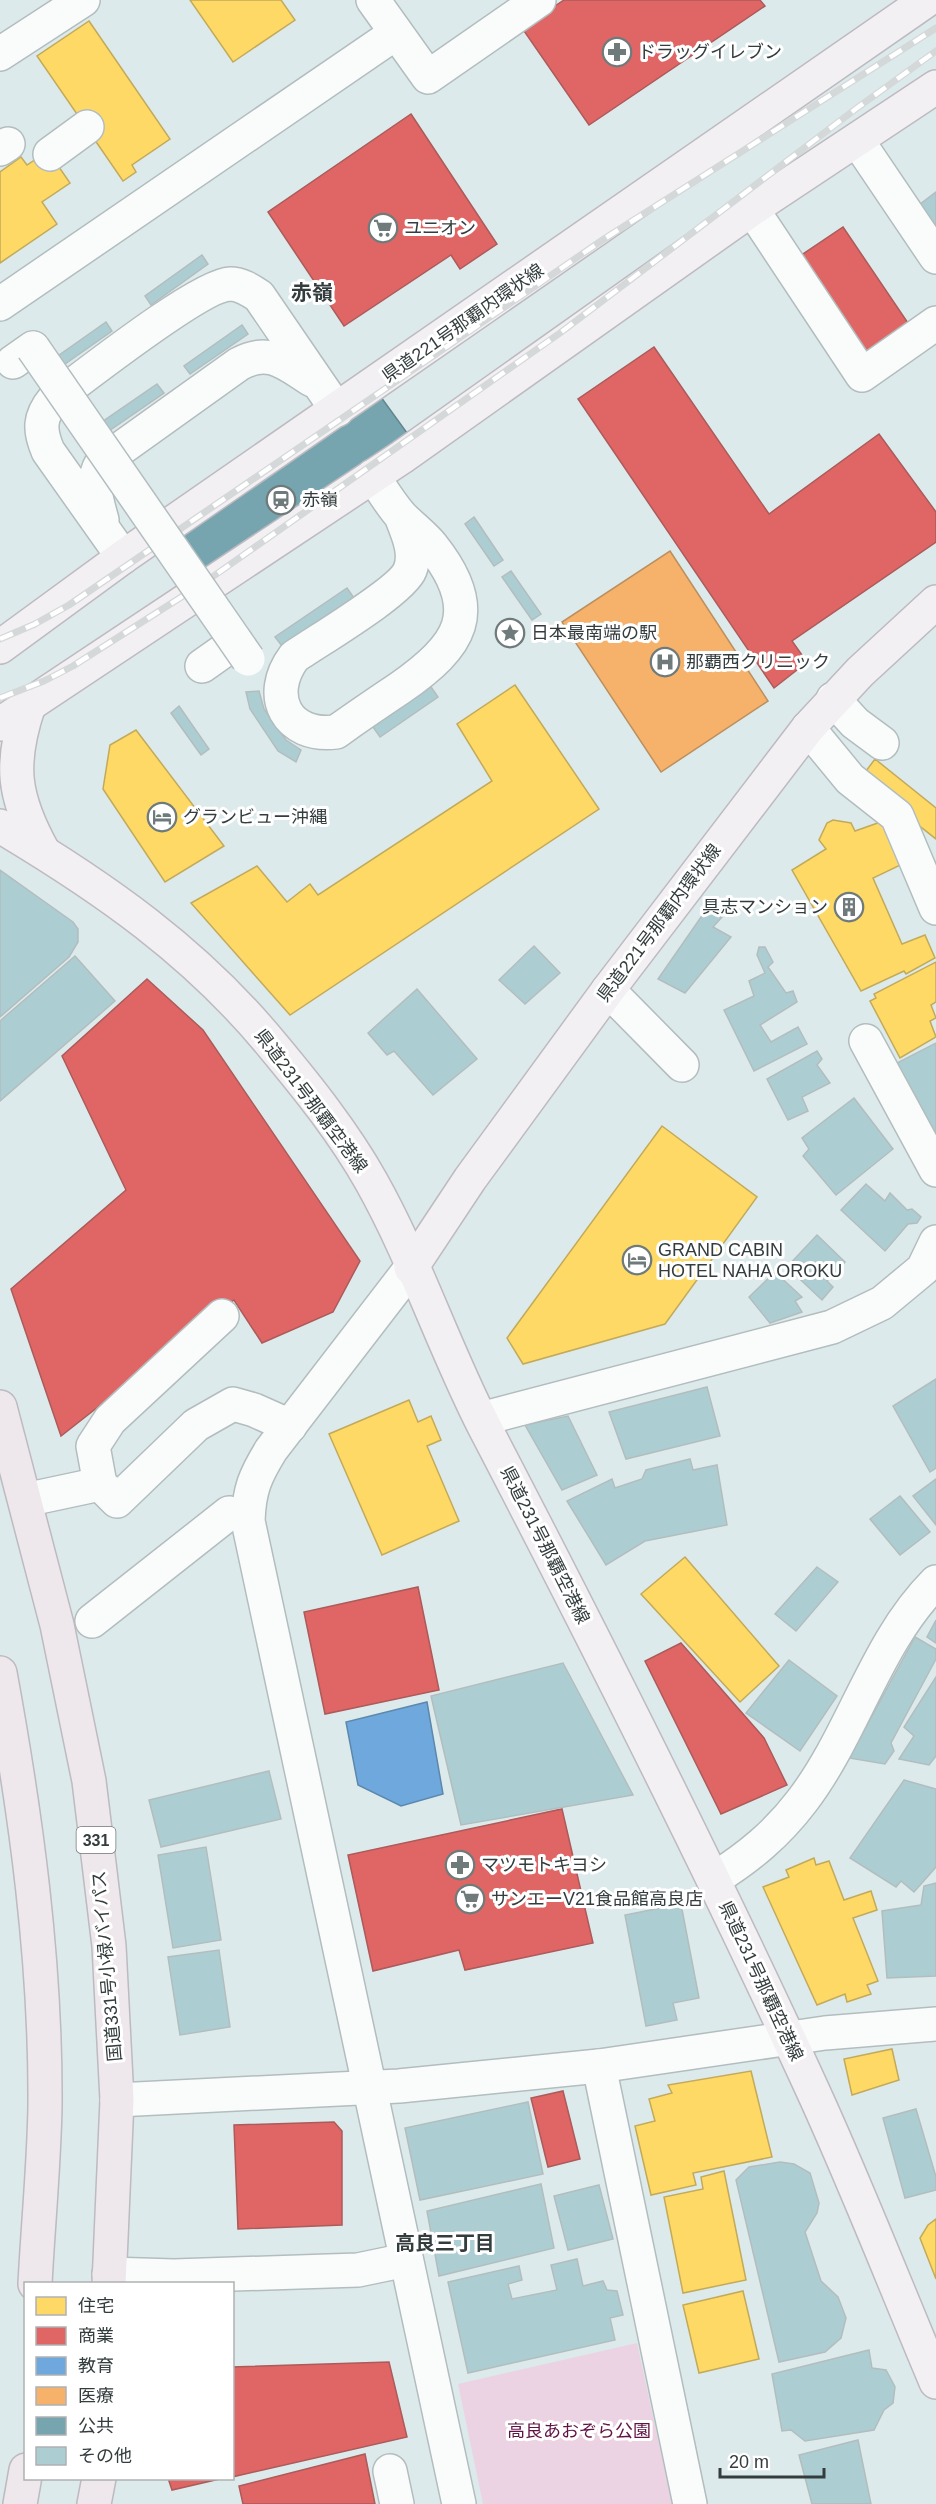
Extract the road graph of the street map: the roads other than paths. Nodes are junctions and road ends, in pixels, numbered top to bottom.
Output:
1 (83, 0) edge
2 (373, 0) edge
3 (539, 0) edge
4 (927, 0) edge
5 (396, 33) junction
6 (0, 54) edge
7 (936, 87) edge
8 (87, 127) dead end
9 (857, 140) junction
10 (50, 154) dead end
11 (752, 209) junction
12 (936, 257) edge
13 (0, 304) edge
14 (936, 323) edge
15 (13, 362) dead end
16 (328, 397) junction
17 (373, 476) junction
18 (401, 516) junction
19 (114, 545) junction
20 (936, 602) edge
21 (0, 647) edge
22 (202, 666) dead end
23 (833, 699) junction
24 (29, 705) junction
25 (0, 724) edge
26 (808, 728) junction
27 (882, 743) dead end
28 (0, 826) edge
29 (43, 851) junction
30 (936, 908) edge
31 (608, 990) junction
32 (866, 1041) dead end
33 (682, 1065) dead end
34 (936, 1170) edge
35 (932, 1265) edge
36 (411, 1268) junction
37 (222, 1316) dead end
38 (0, 1407) edge
39 (481, 1419) junction
40 (290, 1426) junction
41 (100, 1484) junction
42 (25, 1500) junction
43 (230, 1513) dead end
44 (936, 1582) edge
45 (92, 1621) dead end
46 (0, 1672) edge
47 (714, 1879) junction
48 (936, 2024) edge
49 (789, 2039) junction
50 (599, 2066) junction
51 (370, 2088) junction
52 (117, 2100) junction
53 (406, 2260) junction
54 (109, 2279) edge
55 (35, 2282) edge
56 (936, 2382) edge
57 (390, 2471) dead end
58 (24, 2480) edge
59 (99, 2480) edge
60 (20, 2504) edge
61 (94, 2504) edge
62 (397, 2504) edge
63 (459, 2504) edge
64 (690, 2504) edge

1 - 6 street
2 - 5 street
3 - 5 street
4 - 16 main road, 県道221号那覇内環状線
5 - 13 street
7 - 9 main road
8 - 10 street
9 - 11 main road
9 - 12 street
11 - 14 street
11 - 17 main road
15 - 22 street, bridge
16 - 19 main road, 県道221号那覇内環状線
16 - 19 street
16 - 19 street
17 - 18 street
17 - 24 main road
18 - 18 street
19 - 21 main road, 県道221号那覇内環状線
20 - 23 main road, 県道221号那覇内環状線
23 - 26 main road, 県道221号那覇内環状線
23 - 27 street
24 - 25 main road
24 - 29 main road
26 - 30 street
26 - 31 main road, 県道221号那覇内環状線
28 - 29 main road, 県道231号那覇空港線
29 - 36 main road, 県道231号那覇空港線
31 - 33 street
31 - 36 main road, 県道221号那覇内環状線
32 - 34 street
35 - 39 street
36 - 39 main road, 県道231号那覇空港線
36 - 40 street
37 - 41 street
38 - 42 highway, 国道331号小禄バイパス / 331
39 - 47 main road, 県道231号那覇空港線
40 - 41 street
40 - 51 street
41 - 42 street
42 - 52 highway, 国道331号小禄バイパス / 331
43 - 45 street
44 - 47 street
46 - 55 highway
47 - 49 main road, 県道231号那覇空港線
48 - 49 street
49 - 50 street
49 - 56 main road, 県道231号那覇空港線
50 - 51 street
50 - 64 street
51 - 52 street
51 - 53 street
52 - 54 highway, 国道331号小禄バイパス / 331
53 - 54 street
53 - 63 street
57 - 62 street
58 - 60 highway
59 - 61 highway

